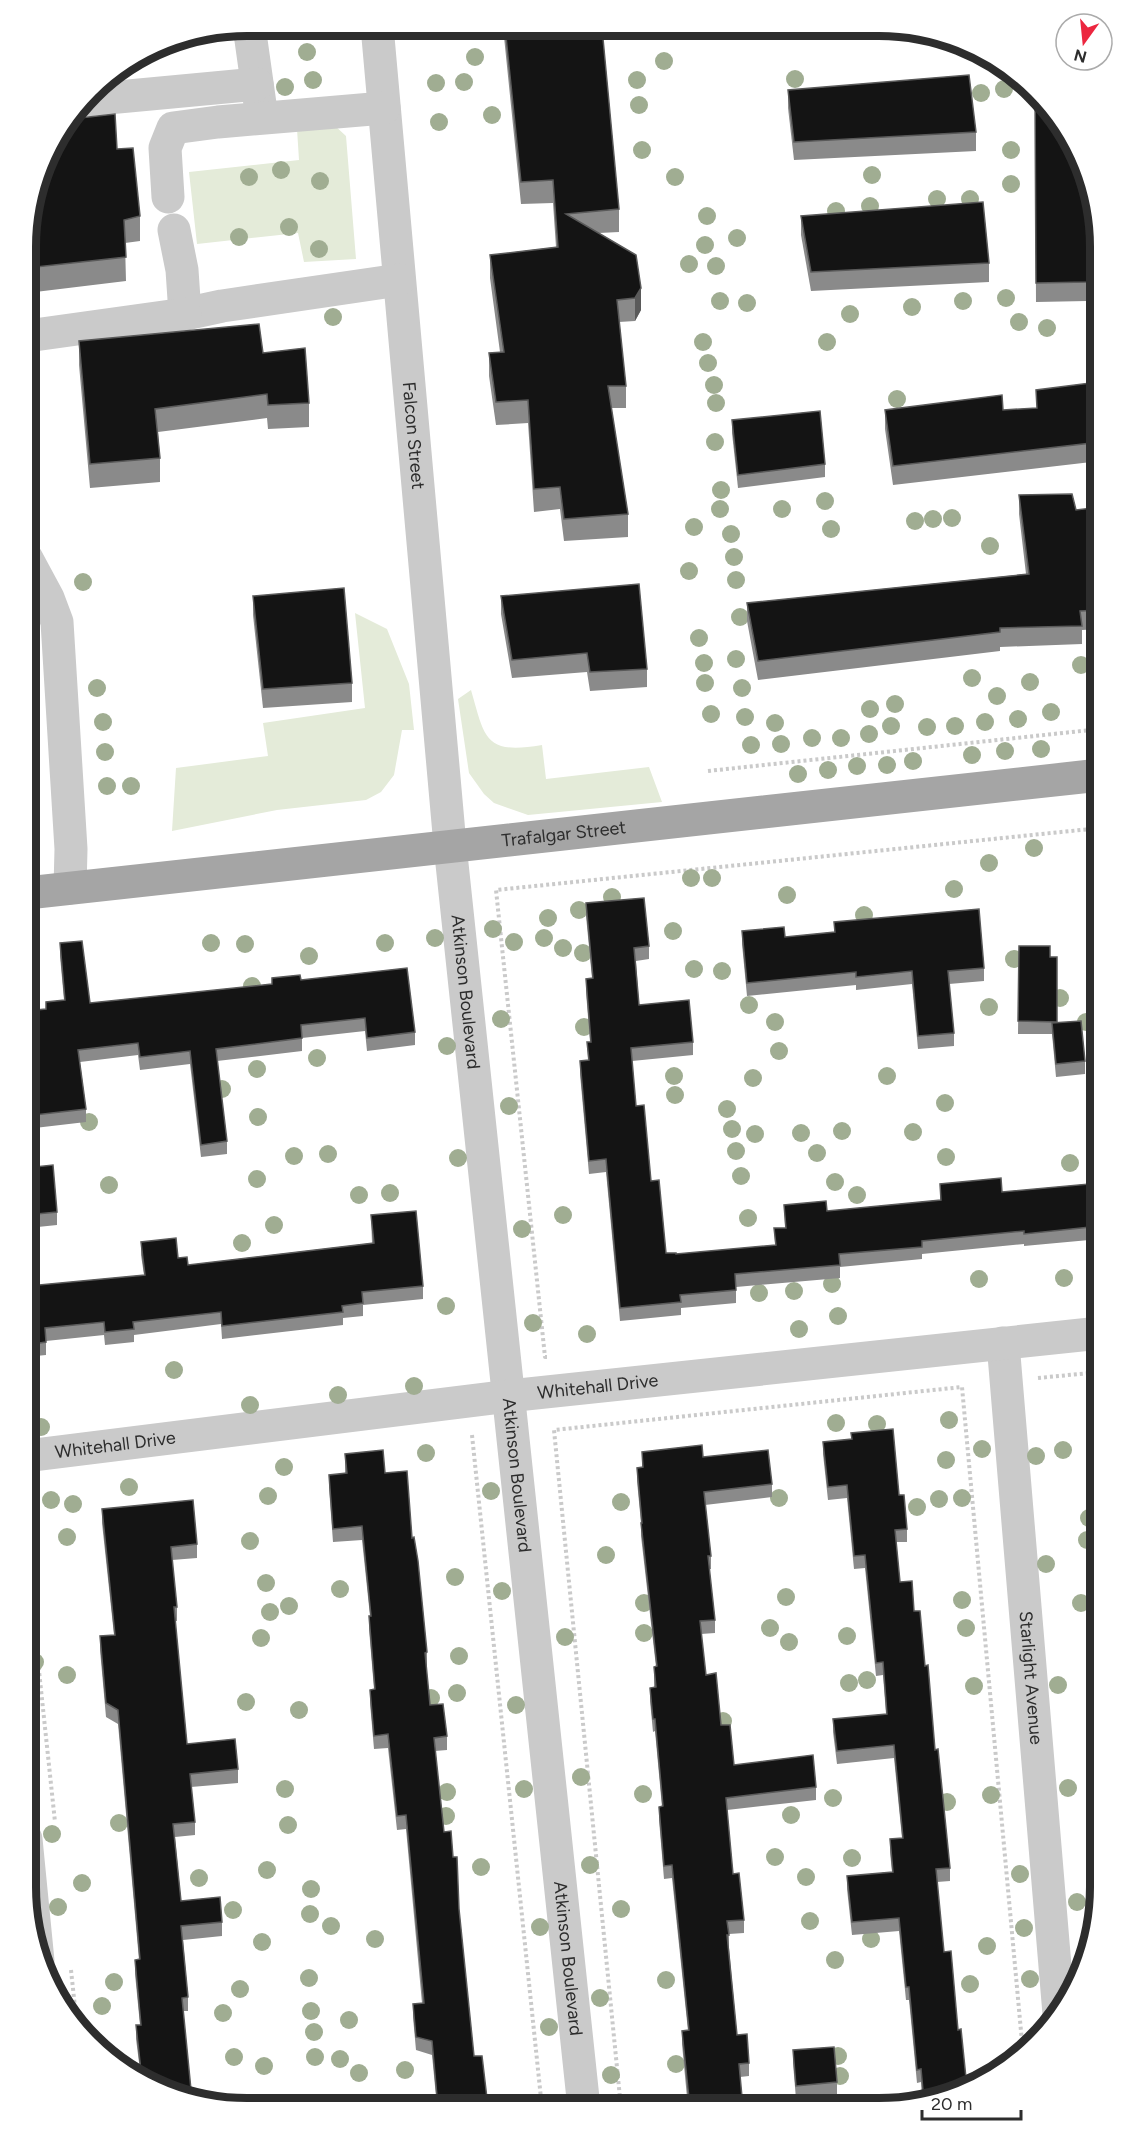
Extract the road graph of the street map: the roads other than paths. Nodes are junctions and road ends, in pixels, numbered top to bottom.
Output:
1 (250, 36) edge
2 (378, 36) edge
3 (257, 84) junction
4 (97, 99) edge
5 (384, 108) junction
6 (262, 118) junction
7 (168, 197) dead end
8 (174, 230) dead end
9 (399, 280) junction
10 (185, 314) junction
11 (36, 335) edge
12 (37, 602) edge
13 (1090, 775) edge
14 (450, 845) junction
15 (70, 888) junction
16 (36, 892) edge
17 (1090, 1334) edge
18 (1003, 1343) junction
19 (509, 1396) junction
20 (36, 1455) edge
21 (1058, 1999) edge
22 (583, 2098) edge

1 - 3 street
2 - 5 street, Falcon Street
3 - 4 street
3 - 6 street
5 - 6 street
5 - 9 street, Falcon Street
6 - 7 street
8 - 10 street
9 - 10 street
9 - 14 street, Falcon Street
10 - 11 street
12 - 15 street
13 - 14 main road, Trafalgar Street
14 - 15 main road, Trafalgar Street
14 - 19 street, Atkinson Boulevard
15 - 16 main road, Trafalgar Street
17 - 18 street, Whitehall Drive
18 - 19 street, Whitehall Drive
18 - 21 street, Starlight Avenue
19 - 20 street, Whitehall Drive
19 - 22 street, Atkinson Boulevard

